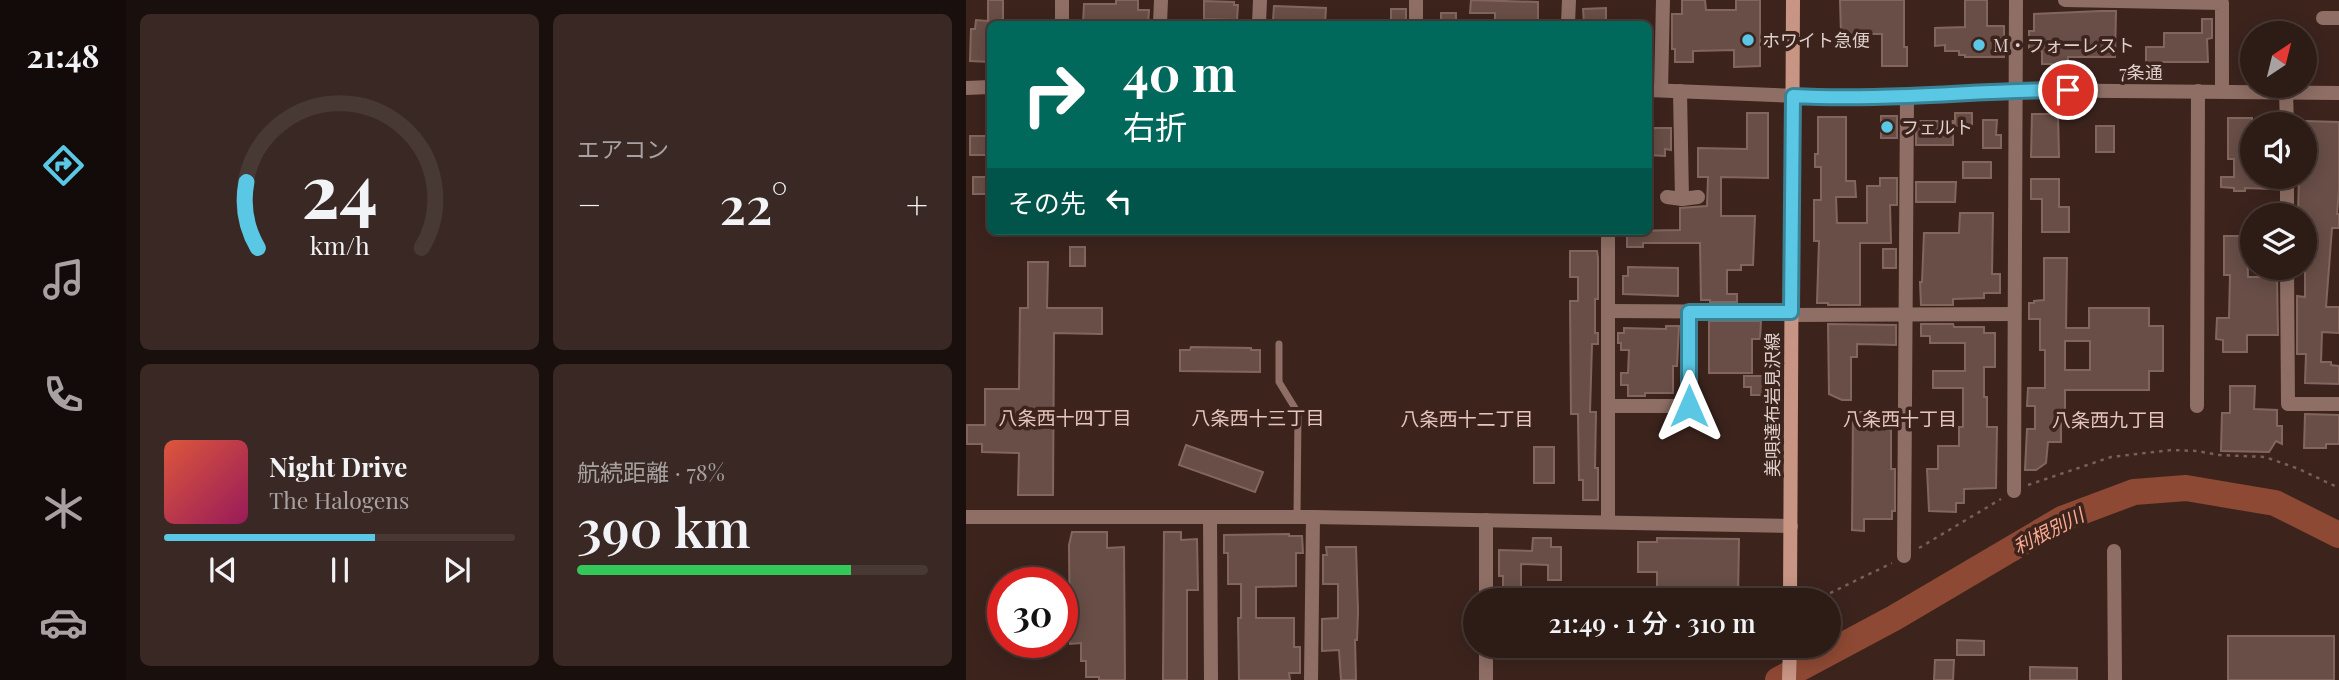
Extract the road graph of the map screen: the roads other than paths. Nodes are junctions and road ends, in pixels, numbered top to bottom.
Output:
1 (1062, 0) edge
2 (1161, 0) edge
3 (1259, 0) edge
4 (1416, 0) edge
5 (1569, 0) edge
6 (1663, 0) edge
7 (1793, 0) edge
8 (2016, 0) edge
9 (2065, 0) edge
10 (2322, 18) dead end
11 (2339, 18) edge
12 (1062, 21) edge
13 (1160, 21) edge
14 (1259, 21) edge
15 (1416, 21) edge
16 (1568, 21) edge
17 (987, 87) edge
18 (966, 88) edge
19 (1655, 90) edge
20 (1680, 90) junction
21 (2016, 90) junction
22 (2198, 91) junction
23 (2222, 92) junction
24 (2240, 92) edge
25 (2317, 93) edge
26 (2339, 93) edge
27 (1793, 96) junction
28 (1907, 97) junction
29 (1698, 197) dead end
30 (1608, 235) edge
31 (2287, 280) edge
32 (1609, 311) junction
33 (1689, 312) junction
34 (1791, 313) junction
35 (1907, 313) junction
36 (2014, 314) junction
37 (1279, 344) dead end
38 (2339, 404) edge
39 (1609, 406) junction
40 (2197, 406) dead end
41 (2014, 491) road end
42 (966, 517) edge
43 (1297, 517) junction
44 (1313, 517) junction
45 (1210, 519) junction
46 (1486, 520) junction
47 (1608, 522) junction
48 (1791, 526) junction
49 (2114, 551) dead end
50 (1904, 556) road end
51 (1486, 588) edge
52 (1790, 588) edge
53 (1486, 658) edge
54 (1790, 658) edge
55 (1211, 680) edge
56 (1311, 680) edge
57 (1486, 680) edge
58 (1789, 680) edge
59 (2115, 680) edge

1 - 12 street
2 - 13 street
3 - 14 street
4 - 15 street
5 - 16 street
6 - 19 street
7 - 27 main road, 美唄達布岩見沢線
8 - 21 street
9 - 23 street
10 - 11 street
17 - 18 street
19 - 20 street, 7条通
20 - 27 street, 7条通
20 - 29 street
21 - 22 street, 7条通
21 - 28 street, 7条通
21 - 36 street
22 - 23 street, 7条通
22 - 40 street
23 - 24 street, 7条通
25 - 26 street, 7条通
27 - 28 street, 7条通
27 - 34 main road, 美唄達布岩見沢線
28 - 35 street
30 - 32 street
31 - 38 street
32 - 33 street
32 - 39 street
33 - 34 street
33 - 39 street
34 - 35 street
34 - 48 main road, 美唄達布岩見沢線
35 - 36 street
35 - 50 street
36 - 41 street
37 - 43 lane
39 - 47 street
42 - 45 street
43 - 44 street
43 - 45 street
44 - 46 street
44 - 56 street
45 - 55 street
46 - 47 street
46 - 51 street
47 - 48 street
48 - 52 main road, 美唄達布岩見沢線
49 - 59 street
53 - 57 street
54 - 58 main road

